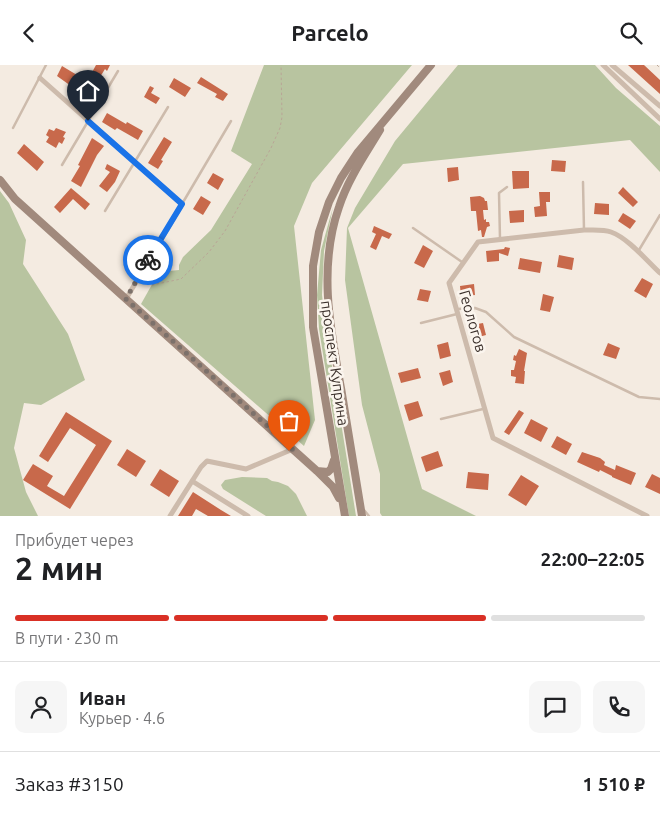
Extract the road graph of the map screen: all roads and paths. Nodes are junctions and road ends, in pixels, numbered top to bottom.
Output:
1 (46, 65) edge
2 (282, 65) edge
3 (431, 65) edge
4 (603, 65) edge
5 (657, 65) edge
6 (614, 66) edge
7 (660, 68) edge
8 (118, 71) dead end
9 (40, 78) junction
10 (660, 106) edge
11 (168, 107) dead end
12 (390, 115) junction
13 (660, 119) edge
14 (88, 121) junction
15 (231, 121) dead end
16 (13, 128) dead end
17 (136, 163) junction
18 (62, 165) dead end
19 (0, 180) edge
20 (583, 182) dead end
21 (507, 187) dead end
22 (182, 204) junction
23 (105, 211) dead end
24 (660, 215) edge
25 (413, 228) dead end
26 (584, 229) junction
27 (500, 239) junction
28 (638, 252) junction
29 (464, 263) junction
30 (660, 273) edge
31 (136, 282) junction
32 (126, 299) junction
33 (457, 311) junction
34 (420, 323) dead end
35 (660, 399) edge
36 (485, 408) junction
37 (441, 419) dead end
38 (293, 449) junction
39 (334, 459) junction
40 (317, 471) junction
41 (192, 481) junction
42 (360, 507) junction
43 (344, 513) edge
44 (170, 516) edge
45 (248, 516) edge
46 (362, 516) edge
47 (369, 516) edge
48 (647, 516) edge

1 - 9 lane
2 - 31 path
3 - 12 main road, проспект Куприна
4 - 13 street
5 - 7 path
6 - 10 street
8 - 14 lane
9 - 14 street
9 - 16 lane
11 - 17 lane
12 - 39 main road, проспект Куприна
12 - 42 main road, проспект Куприна
14 - 17 street
14 - 18 lane
15 - 22 lane
17 - 22 street
17 - 23 lane
19 - 32 main road
20 - 26 lane
21 - 27 lane
22 - 31 street
24 - 28 lane
25 - 29 lane
26 - 27 street, Геологов
26 - 28 street, Геологов
27 - 29 street, Геологов
28 - 30 street, Геологов
29 - 33 street, Геологов
31 - 32 street
32 - 38 main road
33 - 34 lane
33 - 35 lane
33 - 36 street, Геологов
36 - 37 lane
36 - 48 street, Геологов
38 - 40 main road
38 - 41 street
39 - 40 main road
39 - 43 main road, проспект Куприна
40 - 43 main road
41 - 44 street
41 - 45 street
42 - 46 main road, проспект Куприна
42 - 47 lane

